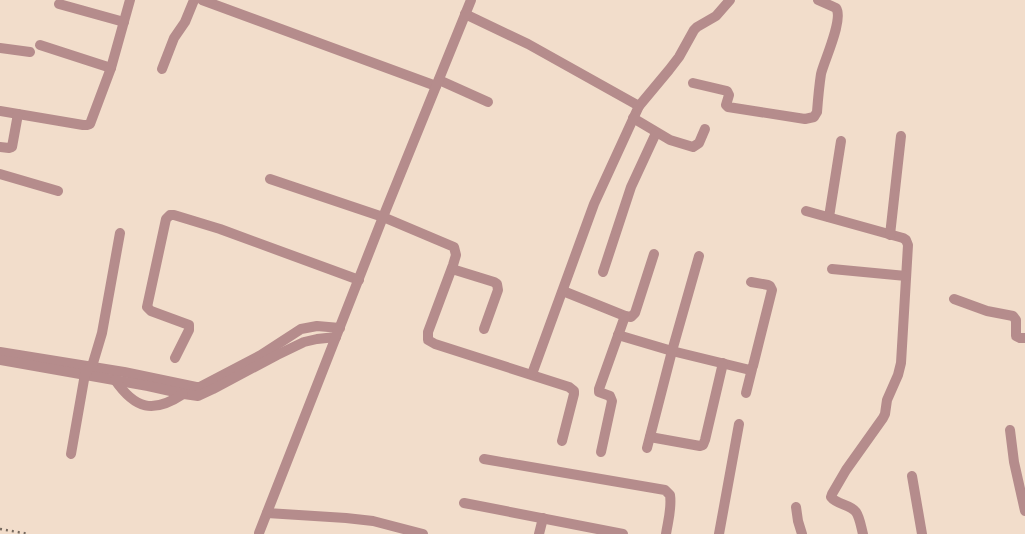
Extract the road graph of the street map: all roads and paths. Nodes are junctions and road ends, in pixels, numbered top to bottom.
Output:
1 (130, 0) edge
2 (194, 0) edge
3 (202, 0) edge
4 (471, 0) edge
5 (730, 0) edge
6 (818, 0) edge
7 (59, 4) dead end
8 (465, 14) junction
9 (124, 22) junction
10 (40, 45) dead end
11 (0, 48) edge
12 (30, 52) dead end
13 (111, 68) junction
14 (162, 69) dead end
15 (693, 82) dead end
16 (438, 83) junction
17 (488, 102) dead end
18 (639, 106) junction
19 (0, 111) edge
20 (18, 114) junction
21 (633, 118) junction
22 (704, 129) dead end
23 (656, 133) junction
24 (901, 136) dead end
25 (841, 141) dead end
26 (0, 147) edge
27 (0, 174) edge
28 (270, 179) dead end
29 (58, 192) dead end
30 (806, 210) dead end
31 (383, 217) junction
32 (828, 217) junction
33 (120, 233) dead end
34 (890, 234) junction
35 (654, 254) dead end
36 (699, 256) dead end
37 (452, 269) junction
38 (832, 269) dead end
39 (603, 272) dead end
40 (906, 276) junction
41 (358, 280) junction
42 (752, 282) dead end
43 (563, 291) junction
44 (954, 299) dead end
45 (625, 316) junction
46 (484, 329) dead end
47 (338, 333) junction
48 (618, 335) junction
49 (1025, 338) edge
50 (672, 350) junction
51 (0, 352) edge
52 (175, 358) dead end
53 (0, 360) edge
54 (723, 363) junction
55 (752, 368) junction
56 (88, 370) junction
57 (532, 374) junction
58 (115, 380) junction
59 (198, 391) junction
60 (746, 393) dead end
61 (183, 394) junction
62 (738, 424) dead end
63 (1010, 430) dead end
64 (650, 436) junction
65 (562, 441) dead end
66 (646, 448) dead end
67 (601, 452) dead end
68 (71, 454) dead end
69 (484, 459) dead end
70 (912, 476) dead end
71 (464, 503) dead end
72 (796, 506) dead end
73 (1025, 512) edge
74 (267, 513) junction
75 (542, 518) junction
76 (259, 533) edge
77 (423, 534) edge
78 (539, 534) edge
79 (623, 534) edge
80 (666, 534) edge
81 (719, 534) edge
82 (802, 534) edge
83 (863, 534) edge
84 (922, 534) edge

1 - 9 street
2 - 14 street
3 - 16 street
4 - 8 street
5 - 18 street
6 - 15 street
7 - 9 street
8 - 16 street
8 - 18 street
9 - 13 street
10 - 13 street
11 - 12 street
13 - 20 street
16 - 17 street
16 - 31 street
18 - 21 street
19 - 20 street
20 - 26 street
21 - 23 street
21 - 43 street
22 - 23 street
23 - 39 street
24 - 34 street
25 - 32 street
27 - 29 street
28 - 31 street
30 - 32 street
31 - 37 street
31 - 41 street
32 - 34 street
33 - 56 street
34 - 40 street
35 - 45 street
36 - 50 street
37 - 46 street
37 - 57 street
38 - 40 street
40 - 83 street
41 - 47 street
41 - 52 street
42 - 55 street
43 - 45 street
43 - 57 street
44 - 49 street
45 - 48 street
47 - 59 street
47 - 74 street
48 - 50 street
48 - 67 street
50 - 54 street
50 - 64 street
51 - 56 street
53 - 56 street
54 - 55 street
54 - 64 street
55 - 60 street
56 - 58 street
56 - 59 street
56 - 68 street
57 - 65 street
58 - 61 street
58 - 61 street
59 - 61 street
62 - 81 street
63 - 73 street
64 - 66 street
69 - 80 street
70 - 84 street
71 - 75 street
72 - 82 street
74 - 76 street
74 - 77 street
75 - 78 street
75 - 79 street

